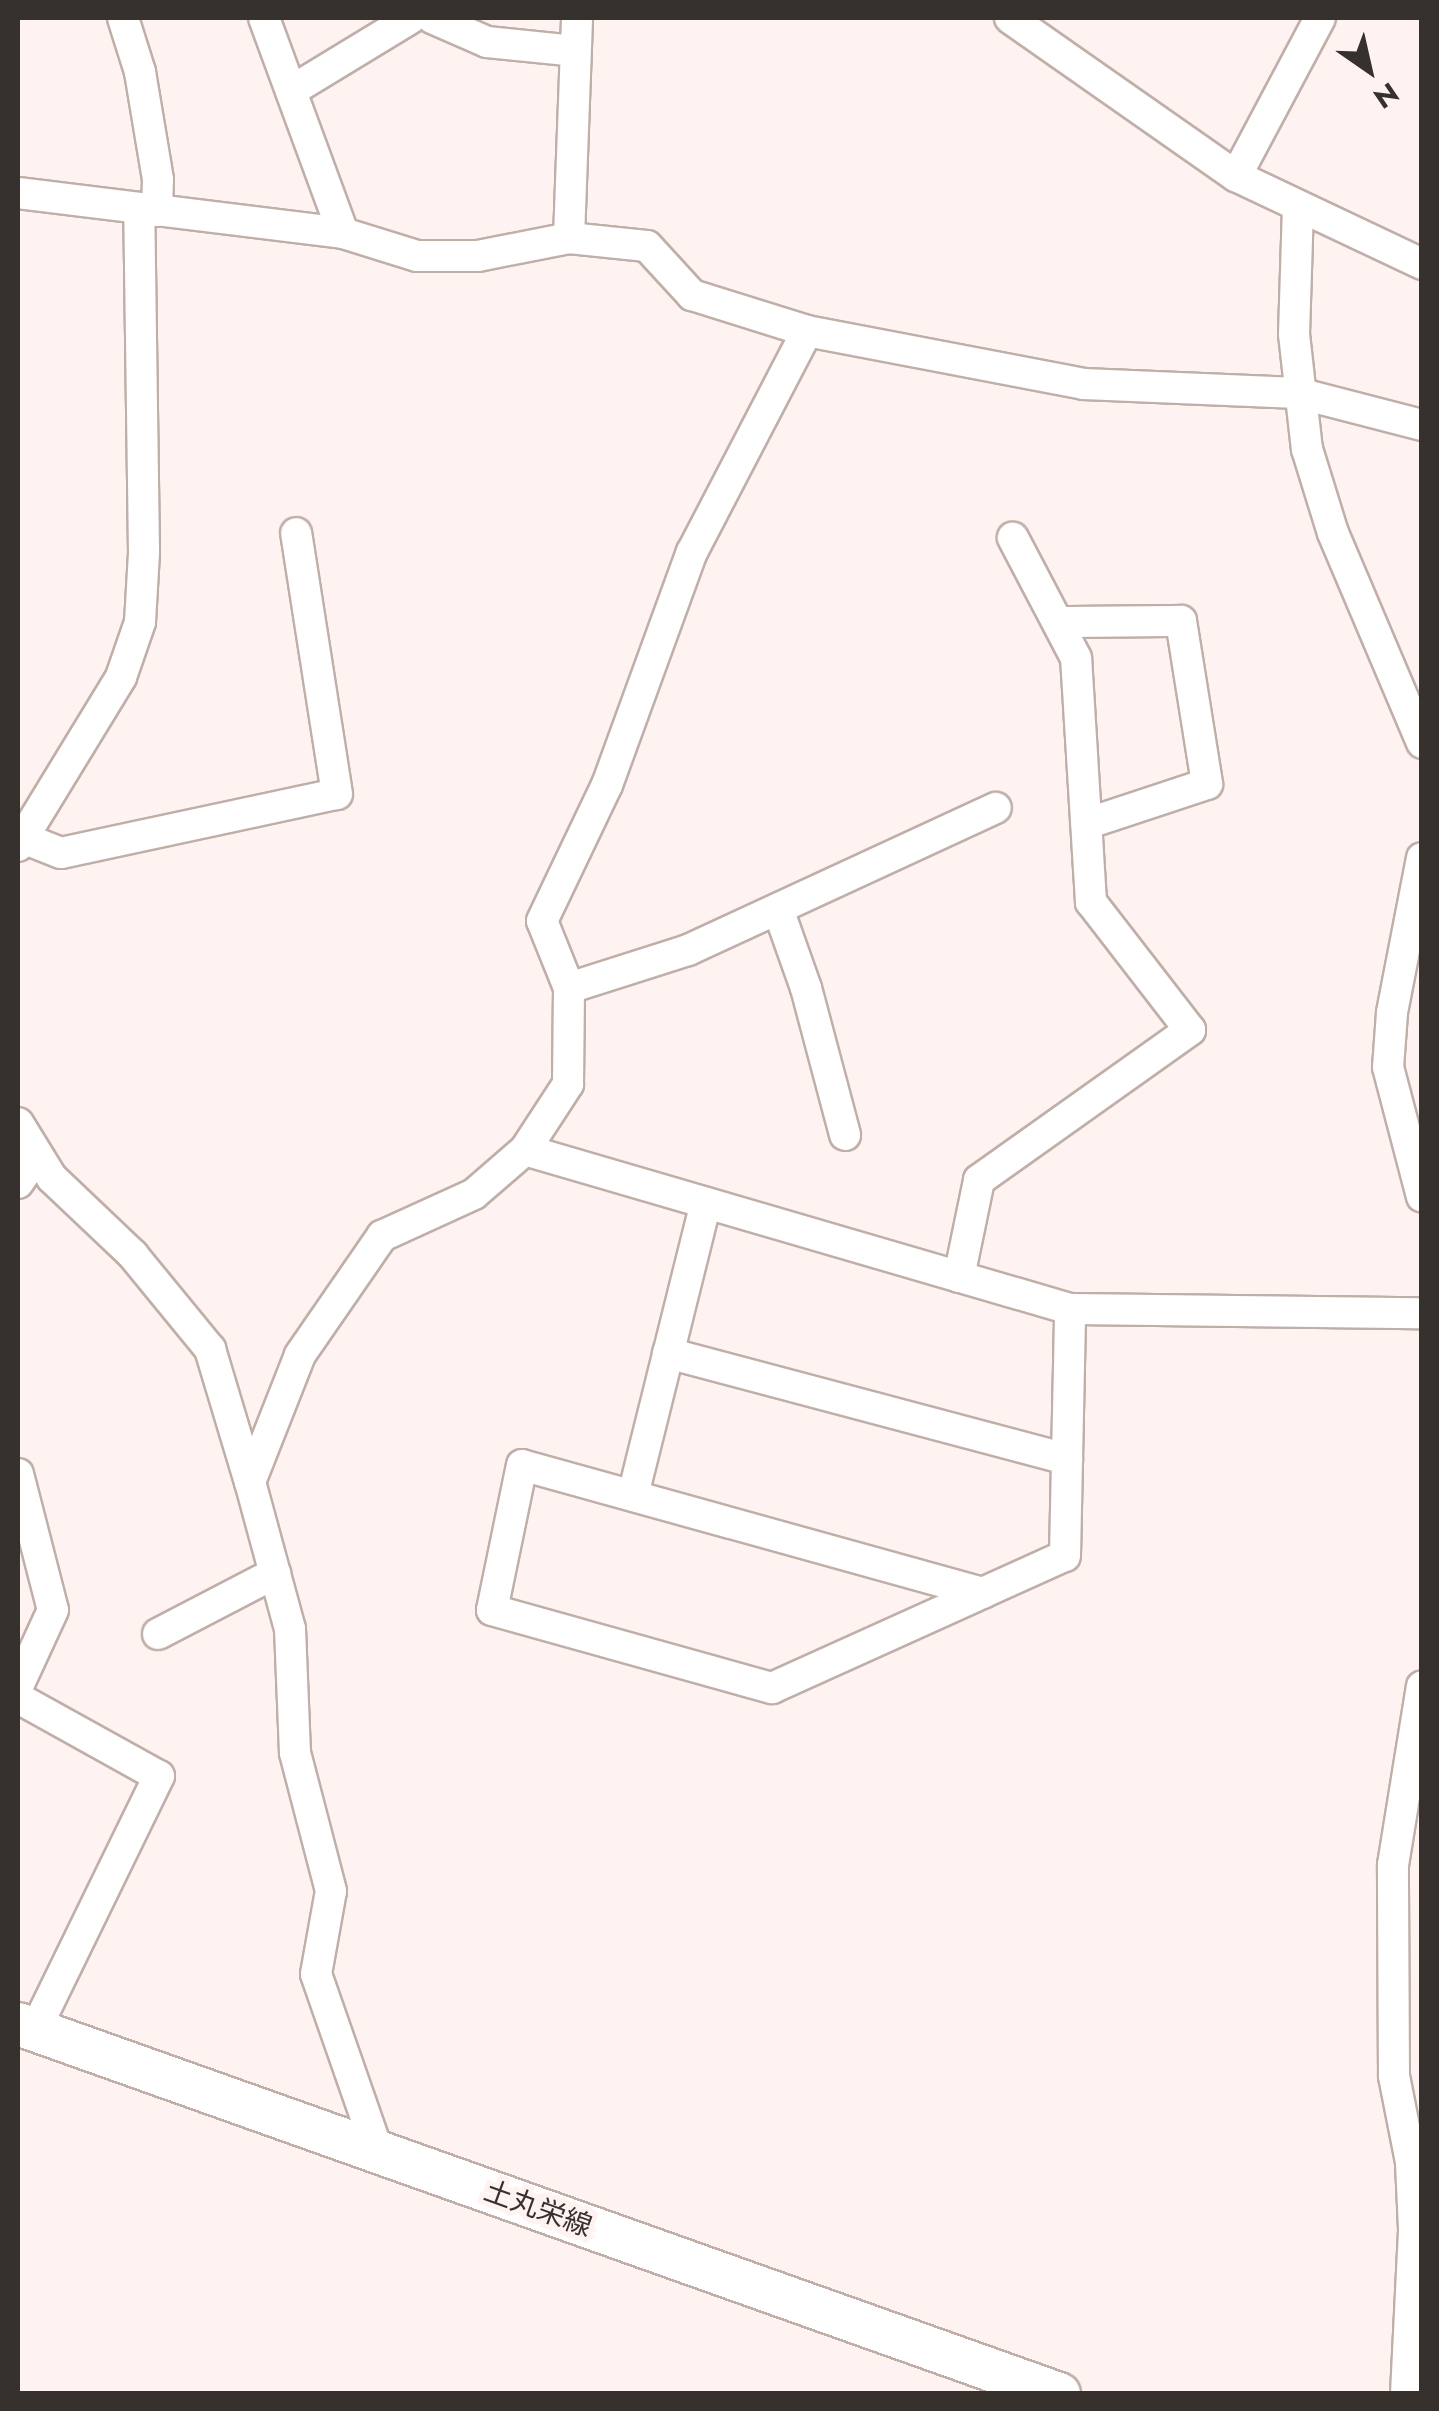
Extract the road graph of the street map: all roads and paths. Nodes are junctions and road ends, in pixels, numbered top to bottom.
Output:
1 (122, 18) edge
2 (264, 18) edge
3 (411, 18) edge
4 (432, 18) edge
5 (577, 18) edge
6 (1010, 18) edge
7 (1320, 18) edge
8 (575, 51) junction
9 (291, 91) junction
10 (1236, 176) junction
11 (18, 193) edge
12 (1298, 207) junction
13 (148, 210) junction
14 (343, 233) junction
15 (569, 238) junction
16 (1422, 264) edge
17 (808, 331) junction
18 (1298, 393) junction
19 (1422, 425) edge
20 (296, 533) dead end
21 (1013, 538) dead end
22 (1059, 622) junction
23 (1422, 743) edge
24 (996, 808) dead end
25 (1086, 824) junction
26 (19, 840) edge
27 (1422, 858) edge
28 (778, 908) junction
29 (569, 988) junction
30 (18, 1123) edge
31 (845, 1135) dead end
32 (525, 1150) junction
33 (38, 1156) junction
34 (18, 1183) edge
35 (1422, 1197) edge
36 (706, 1203) junction
37 (959, 1276) junction
38 (1070, 1309) junction
39 (1422, 1313) edge
40 (668, 1353) junction
41 (1067, 1458) junction
42 (18, 1474) edge
43 (250, 1482) junction
44 (632, 1495) junction
45 (275, 1573) junction
46 (983, 1593) junction
47 (158, 1634) dead end
48 (18, 1686) edge
49 (1422, 1686) edge
50 (18, 1698) edge
51 (26, 2027) edge
52 (378, 2152) junction
53 (1059, 2394) edge
54 (1406, 2394) edge

1 - 13 street
2 - 9 street
3 - 9 street
4 - 8 street
5 - 8 street
6 - 10 street
7 - 10 street
8 - 15 street
9 - 14 street
10 - 12 street
11 - 13 street
12 - 16 street
12 - 18 street
13 - 14 street
13 - 26 street
14 - 15 street
15 - 17 street
17 - 18 street
17 - 29 street
18 - 19 street
18 - 23 street
20 - 26 street
21 - 22 street
22 - 25 street
22 - 25 street
24 - 28 street
25 - 37 street
27 - 35 street
28 - 29 street
28 - 31 street
29 - 32 street
30 - 33 street
32 - 36 street
32 - 43 street
33 - 34 street
33 - 43 street
36 - 37 street
36 - 40 street
37 - 38 street
38 - 39 street
38 - 41 street
40 - 41 street
40 - 44 street
41 - 46 street
42 - 48 street
43 - 45 street
44 - 46 street
44 - 46 street
45 - 47 street
45 - 52 street
49 - 54 street
50 - 51 street
51 - 52 main road, 土丸栄線
52 - 53 main road, 土丸栄線

